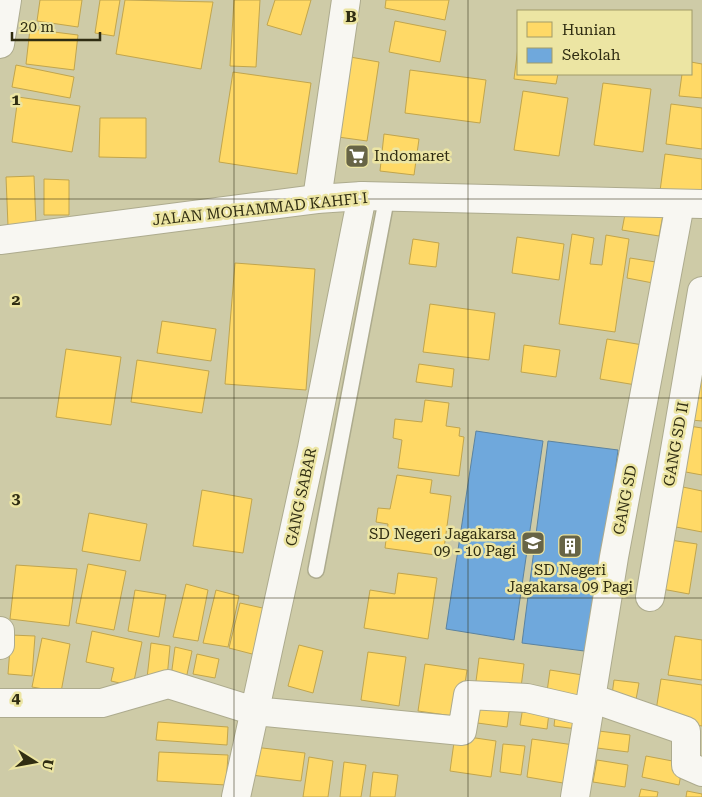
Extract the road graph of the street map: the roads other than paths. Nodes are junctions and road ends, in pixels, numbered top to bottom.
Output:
1 (7, 0) edge
2 (346, 0) edge
3 (0, 44) edge
4 (375, 196) junction
5 (317, 199) junction
6 (691, 204) edge
7 (0, 240) edge
8 (702, 291) edge
9 (316, 570) dead end
10 (650, 597) dead end
11 (0, 631) edge
12 (0, 645) edge
13 (0, 703) edge
14 (590, 705) junction
15 (254, 710) junction
16 (702, 772) edge
17 (236, 797) edge
18 (575, 797) edge

1 - 3 street
2 - 5 street
4 - 5 street, JALAN MOHAMMAD KAHFI I
4 - 6 street, JALAN MOHAMMAD KAHFI I
4 - 9 lane
4 - 15 street, GANG SABAR
5 - 7 street, JALAN MOHAMMAD KAHFI I
6 - 14 street, GANG SD
8 - 10 street, GANG SD II
11 - 12 street
13 - 15 street
14 - 15 street
14 - 16 street
14 - 18 street, GANG SD
15 - 17 street, GANG SABAR

